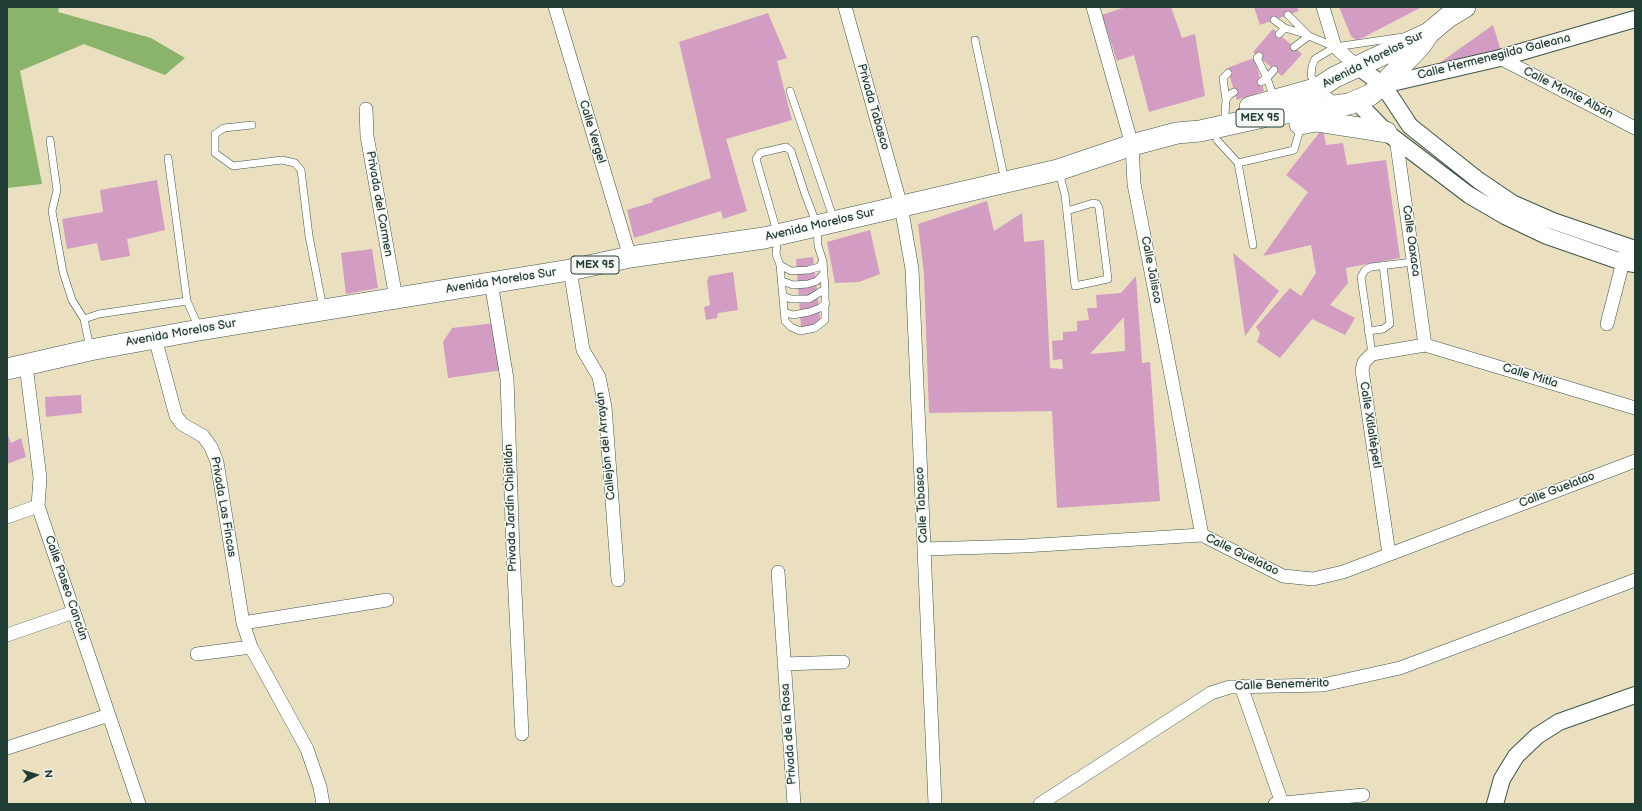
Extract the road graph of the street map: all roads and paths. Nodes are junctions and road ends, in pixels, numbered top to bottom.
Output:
1 (555, 7) edge
2 (845, 7) edge
3 (1093, 7) edge
4 (1323, 7) edge
5 (1465, 7) edge
6 (1288, 15) dead end
7 (1635, 19) edge
8 (1274, 20) dead end
9 (1285, 28) junction
10 (1429, 33) junction
11 (1279, 34) dead end
12 (1309, 36) junction
13 (975, 40) dead end
14 (1294, 47) dead end
15 (1335, 47) junction
16 (1257, 58) dead end
17 (1500, 58) junction
18 (1358, 66) junction
19 (1274, 70) dead end
20 (1228, 73) dead end
21 (1264, 80) junction
22 (1383, 85) junction
23 (1318, 88) junction
24 (790, 91) dead end
25 (1234, 92) dead end
26 (1275, 101) junction
27 (1350, 104) junction
28 (1225, 107) junction
29 (366, 109) dead end
30 (1302, 123) junction
31 (252, 125) dead end
32 (1635, 128) edge
33 (1177, 133) junction
34 (1391, 135) junction
35 (50, 140) dead end
36 (1217, 140) junction
37 (1132, 145) junction
38 (168, 158) dead end
39 (1238, 163) junction
40 (1058, 170) junction
41 (1005, 181) junction
42 (901, 206) junction
43 (1067, 211) junction
44 (826, 224) junction
45 (778, 235) junction
46 (1253, 245) dead end
47 (1630, 256) edge
48 (630, 258) junction
49 (823, 261) junction
50 (1413, 262) junction
51 (780, 265) junction
52 (1383, 265) junction
53 (570, 270) junction
54 (824, 273) junction
55 (782, 281) junction
56 (491, 282) junction
57 (826, 289) junction
58 (783, 296) junction
59 (396, 298) junction
60 (187, 301) junction
61 (826, 303) junction
62 (323, 308) junction
63 (784, 312) junction
64 (84, 319) junction
65 (1607, 324) dead end
66 (200, 330) junction
67 (1368, 331) junction
68 (155, 338) junction
69 (1425, 345) junction
70 (90, 350) junction
71 (1372, 354) junction
72 (16, 367) edge
73 (1635, 408) edge
74 (1635, 461) edge
75 (38, 506) junction
76 (7, 517) edge
77 (1202, 535) junction
78 (924, 550) junction
79 (1389, 554) junction
80 (778, 572) dead end
81 (618, 580) dead end
82 (1635, 580) edge
83 (387, 600) dead end
84 (74, 612) junction
85 (243, 623) junction
86 (7, 635) edge
87 (251, 647) junction
88 (197, 654) dead end
89 (843, 662) dead end
90 (784, 664) junction
91 (1241, 686) junction
92 (1635, 695) edge
93 (109, 715) junction
94 (522, 734) dead end
95 (7, 748) edge
96 (1363, 795) dead end
97 (139, 804) edge
98 (323, 804) edge
99 (794, 804) edge
100 (935, 804) edge
101 (1040, 804) edge
102 (1274, 804) edge
103 (1282, 804) edge
104 (1496, 804) edge

1 - 48 street, Calle Vergel
2 - 42 street, Privada Tabasco
3 - 37 street, Calle Jalisco
4 - 15 street
5 - 10 main road, MEX 95
6 - 12 lane
7 - 17 street, Calle Hermenegildo Galeana
8 - 9 lane
9 - 11 lane
9 - 12 lane
10 - 15 lane, Avenida Morelos Sur
10 - 18 main road, Avenida Morelos Sur / MEX 95
10 - 22 main road, Avenida Morelos Sur / MEX 95
12 - 14 lane
12 - 15 lane
13 - 41 lane
15 - 18 street
15 - 23 lane, Avenida Morelos Sur
16 - 21 lane
17 - 22 street, Calle Hermenegildo Galeana
17 - 32 street, Calle Monte Albán
18 - 22 street
18 - 23 main road, Avenida Morelos Sur / MEX 95
19 - 21 lane
20 - 28 lane
21 - 26 lane
22 - 27 main road, Avenida Morelos Sur / MEX 95
22 - 47 street
23 - 26 main road, Avenida Morelos Sur / MEX 95
23 - 27 lane, Avenida Morelos Sur
24 - 44 lane
25 - 28 lane
26 - 28 main road, Avenida Morelos Sur / MEX 95
27 - 33 main road, Avenida Morelos Sur / MEX 95
27 - 34 street
28 - 33 main road, Avenida Morelos Sur / MEX 95
29 - 59 street, Privada del Carmen
30 - 34 main road
30 - 36 main road
30 - 39 lane
31 - 62 lane
33 - 36 main road
33 - 37 main road, Avenida Morelos Sur / MEX 95
34 - 47 street
34 - 50 street, Calle Oaxaca
35 - 64 lane
36 - 39 lane
37 - 40 main road, Avenida Morelos Sur / MEX 95
37 - 77 street, Calle Jalisco
38 - 60 lane
39 - 46 lane
40 - 41 main road, Avenida Morelos Sur / MEX 95
40 - 43 lane
41 - 42 main road, Avenida Morelos Sur / MEX 95
42 - 44 main road, Avenida Morelos Sur / MEX 95
42 - 78 street, Calle Tabasco
43 - 43 lane
44 - 45 main road, Avenida Morelos Sur / MEX 95
44 - 45 lane
44 - 49 lane
45 - 48 main road, Avenida Morelos Sur / MEX 95
45 - 51 lane
47 - 65 street
48 - 53 main road, Avenida Morelos Sur / MEX 95
49 - 51 lane
49 - 54 lane
50 - 52 lane
50 - 69 street, Calle Oaxaca
51 - 55 lane
52 - 67 lane
52 - 67 lane
53 - 56 main road, Avenida Morelos Sur / MEX 95
53 - 81 street, Callejón del Arrayán
54 - 55 lane
54 - 57 lane
55 - 58 lane
56 - 59 main road, Avenida Morelos Sur / MEX 95
56 - 94 street, Privada Jardín Chipitlán
57 - 58 lane
57 - 61 lane
58 - 63 lane
59 - 62 main road, Avenida Morelos Sur / MEX 95
60 - 64 lane
60 - 66 lane
61 - 63 lane
61 - 63 lane
62 - 66 main road, Avenida Morelos Sur / MEX 95
64 - 70 lane
66 - 68 main road, Avenida Morelos Sur / MEX 95
67 - 71 lane
68 - 70 main road, Avenida Morelos Sur / MEX 95
68 - 85 street, Privada Las Fincas
69 - 71 street
69 - 73 street, Calle Mitla
70 - 72 main road, Avenida Morelos Sur / MEX 95
71 - 79 street, Calle Xitlaltépetl
72 - 75 street, Calle Paseo Cancún
74 - 79 street, Calle Guelatao
75 - 76 street
75 - 84 street, Calle Paseo Cancún
77 - 78 street, Calle Guelatao
77 - 79 street, Calle Guelatao
78 - 100 street, Calle Tabasco
80 - 90 street, Privada de la Rosa
82 - 91 street, Calle Benemérito
83 - 85 street
84 - 86 street
84 - 93 street, Calle Paseo Cancún
85 - 87 street, Privada Las Fincas
87 - 88 street
87 - 98 street, Privada Las Fincas
89 - 90 street
90 - 99 street, Privada de la Rosa
91 - 101 street, Calle Benemérito
91 - 103 street
92 - 104 street
93 - 95 street
93 - 97 street, Calle Paseo Cancún
96 - 103 street
102 - 103 street

